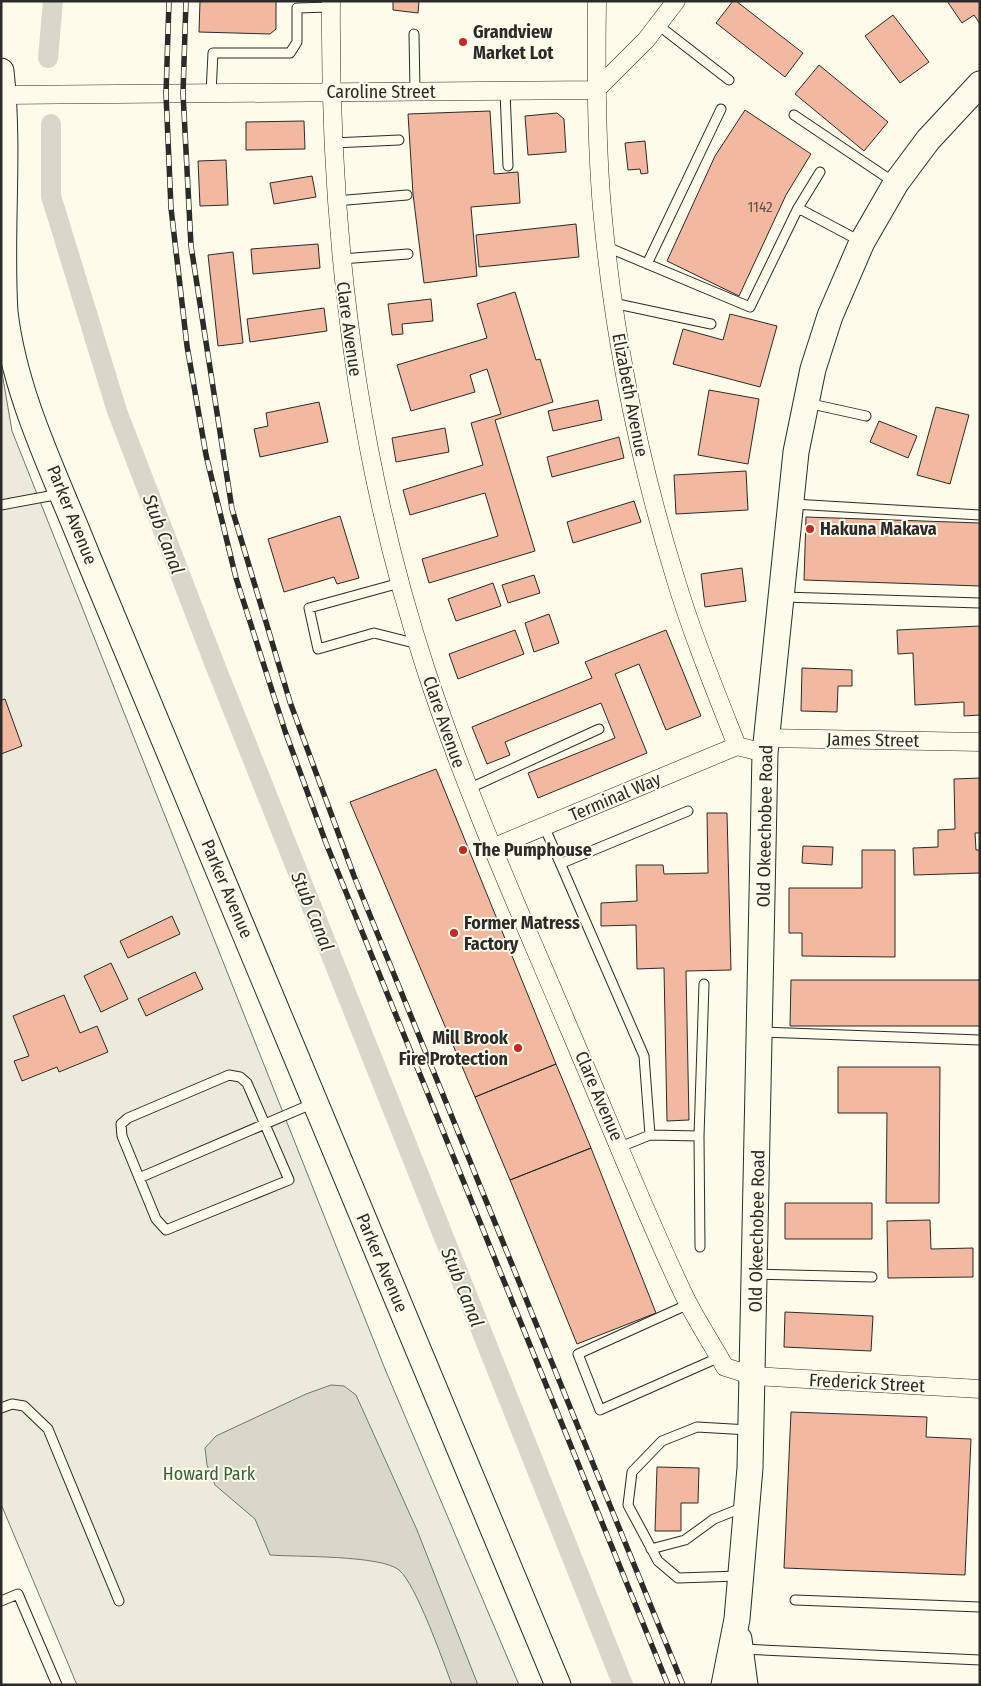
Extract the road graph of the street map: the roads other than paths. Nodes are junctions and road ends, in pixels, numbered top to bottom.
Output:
1 (597, 1) edge
2 (676, 1) edge
3 (330, 4) edge
4 (658, 25) junction
5 (414, 34) dead end
6 (729, 80) dead end
7 (979, 86) edge
8 (2, 87) edge
9 (596, 90) junction
10 (505, 91) junction
11 (330, 92) junction
12 (415, 92) junction
13 (211, 93) junction
14 (721, 109) dead end
15 (794, 115) dead end
16 (399, 140) dead end
17 (332, 143) junction
18 (3, 159) edge
19 (508, 166) dead end
20 (820, 172) dead end
21 (896, 183) junction
22 (406, 195) dead end
23 (335, 201) junction
24 (798, 208) junction
25 (862, 242) junction
26 (606, 247) junction
27 (408, 254) dead end
28 (340, 259) junction
29 (647, 264) junction
30 (613, 303) junction
31 (711, 324) dead end
32 (807, 403) junction
33 (866, 416) dead end
34 (63, 494) junction
35 (790, 503) junction
36 (1, 506) edge
37 (980, 514) edge
38 (400, 583) junction
39 (781, 597) junction
40 (980, 603) edge
41 (418, 644) junction
42 (599, 729) dead end
43 (980, 742) edge
44 (737, 746) junction
45 (766, 746) junction
46 (468, 789) junction
47 (688, 811) dead end
48 (544, 826) junction
49 (492, 848) junction
50 (562, 863) junction
51 (704, 984) dead end
52 (760, 1032) junction
53 (980, 1040) edge
54 (315, 1103) junction
55 (265, 1124) junction
56 (650, 1135) junction
57 (699, 1136) junction
58 (620, 1148) junction
59 (139, 1178) junction
60 (700, 1247) dead end
61 (756, 1274) junction
62 (872, 1277) dead end
63 (689, 1304) junction
64 (720, 1357) junction
65 (754, 1376) junction
66 (980, 1389) edge
67 (1, 1408) edge
68 (751, 1430) junction
69 (747, 1506) junction
70 (651, 1549) junction
71 (740, 1576) junction
72 (795, 1600) dead end
73 (1, 1601) edge
74 (119, 1601) dead end
75 (980, 1607) edge
76 (737, 1619) junction
77 (741, 1649) junction
78 (980, 1660) edge
79 (57, 1685) edge
80 (558, 1685) edge
81 (724, 1685) edge
82 (745, 1685) edge

1 - 9 street, Elizabeth Avenue
2 - 4 street
3 - 11 street, Clare Avenue
3 - 13 lane
4 - 6 lane
4 - 9 street
5 - 12 lane
7 - 21 street, Old Okeechobee Road
8 - 13 street, Caroline Street
8 - 18 street, Parker Avenue
9 - 10 street, Caroline Street
9 - 26 street, Elizabeth Avenue
10 - 12 street, Caroline Street
10 - 19 lane
11 - 12 street, Caroline Street
11 - 13 street, Caroline Street
11 - 17 street, Clare Avenue
14 - 29 lane
15 - 21 lane
16 - 17 lane
17 - 23 street, Clare Avenue
18 - 34 street, Parker Avenue
20 - 24 lane
21 - 25 street, Old Okeechobee Road
22 - 23 lane
23 - 28 street, Clare Avenue
24 - 25 lane
24 - 29 lane
25 - 32 street, Old Okeechobee Road
26 - 29 lane
26 - 30 street, Elizabeth Avenue
27 - 28 lane
28 - 38 street, Clare Avenue
30 - 31 lane
30 - 44 street, Elizabeth Avenue
32 - 33 lane
32 - 35 street, Old Okeechobee Road
34 - 36 lane
34 - 54 street, Parker Avenue
35 - 37 lane
35 - 39 street, Old Okeechobee Road
38 - 41 street, Clare Avenue
38 - 41 lane
39 - 40 lane
39 - 45 street, Old Okeechobee Road
41 - 46 street, Clare Avenue
42 - 46 lane
43 - 45 street, James Street
44 - 45 street
44 - 48 street, Terminal Way
45 - 52 street, Old Okeechobee Road
46 - 49 street, Clare Avenue
47 - 50 lane
48 - 49 street, Terminal Way
48 - 50 lane
49 - 58 street, Clare Avenue
50 - 56 lane
51 - 57 lane
52 - 53 lane
52 - 61 street, Old Okeechobee Road
54 - 55 lane
54 - 80 street, Parker Avenue
55 - 59 lane
55 - 59 lane
55 - 59 lane
56 - 57 lane
56 - 58 lane
57 - 60 lane
58 - 63 street, Clare Avenue
61 - 62 lane
61 - 65 street, Old Okeechobee Road
63 - 64 street, Clare Avenue
63 - 64 lane
64 - 65 street, Clare Avenue
65 - 66 street, Frederick Street
65 - 68 street, Old Okeechobee Road
67 - 74 lane
68 - 69 street, Old Okeechobee Road
68 - 70 lane
69 - 70 lane
69 - 71 street, Old Okeechobee Road
70 - 71 lane
71 - 76 street, Old Okeechobee Road
72 - 75 lane
73 - 79 lane
76 - 77 street, Old Okeechobee Road
76 - 81 street, Old Okeechobee Road
77 - 78 lane
77 - 82 street, Old Okeechobee Road

